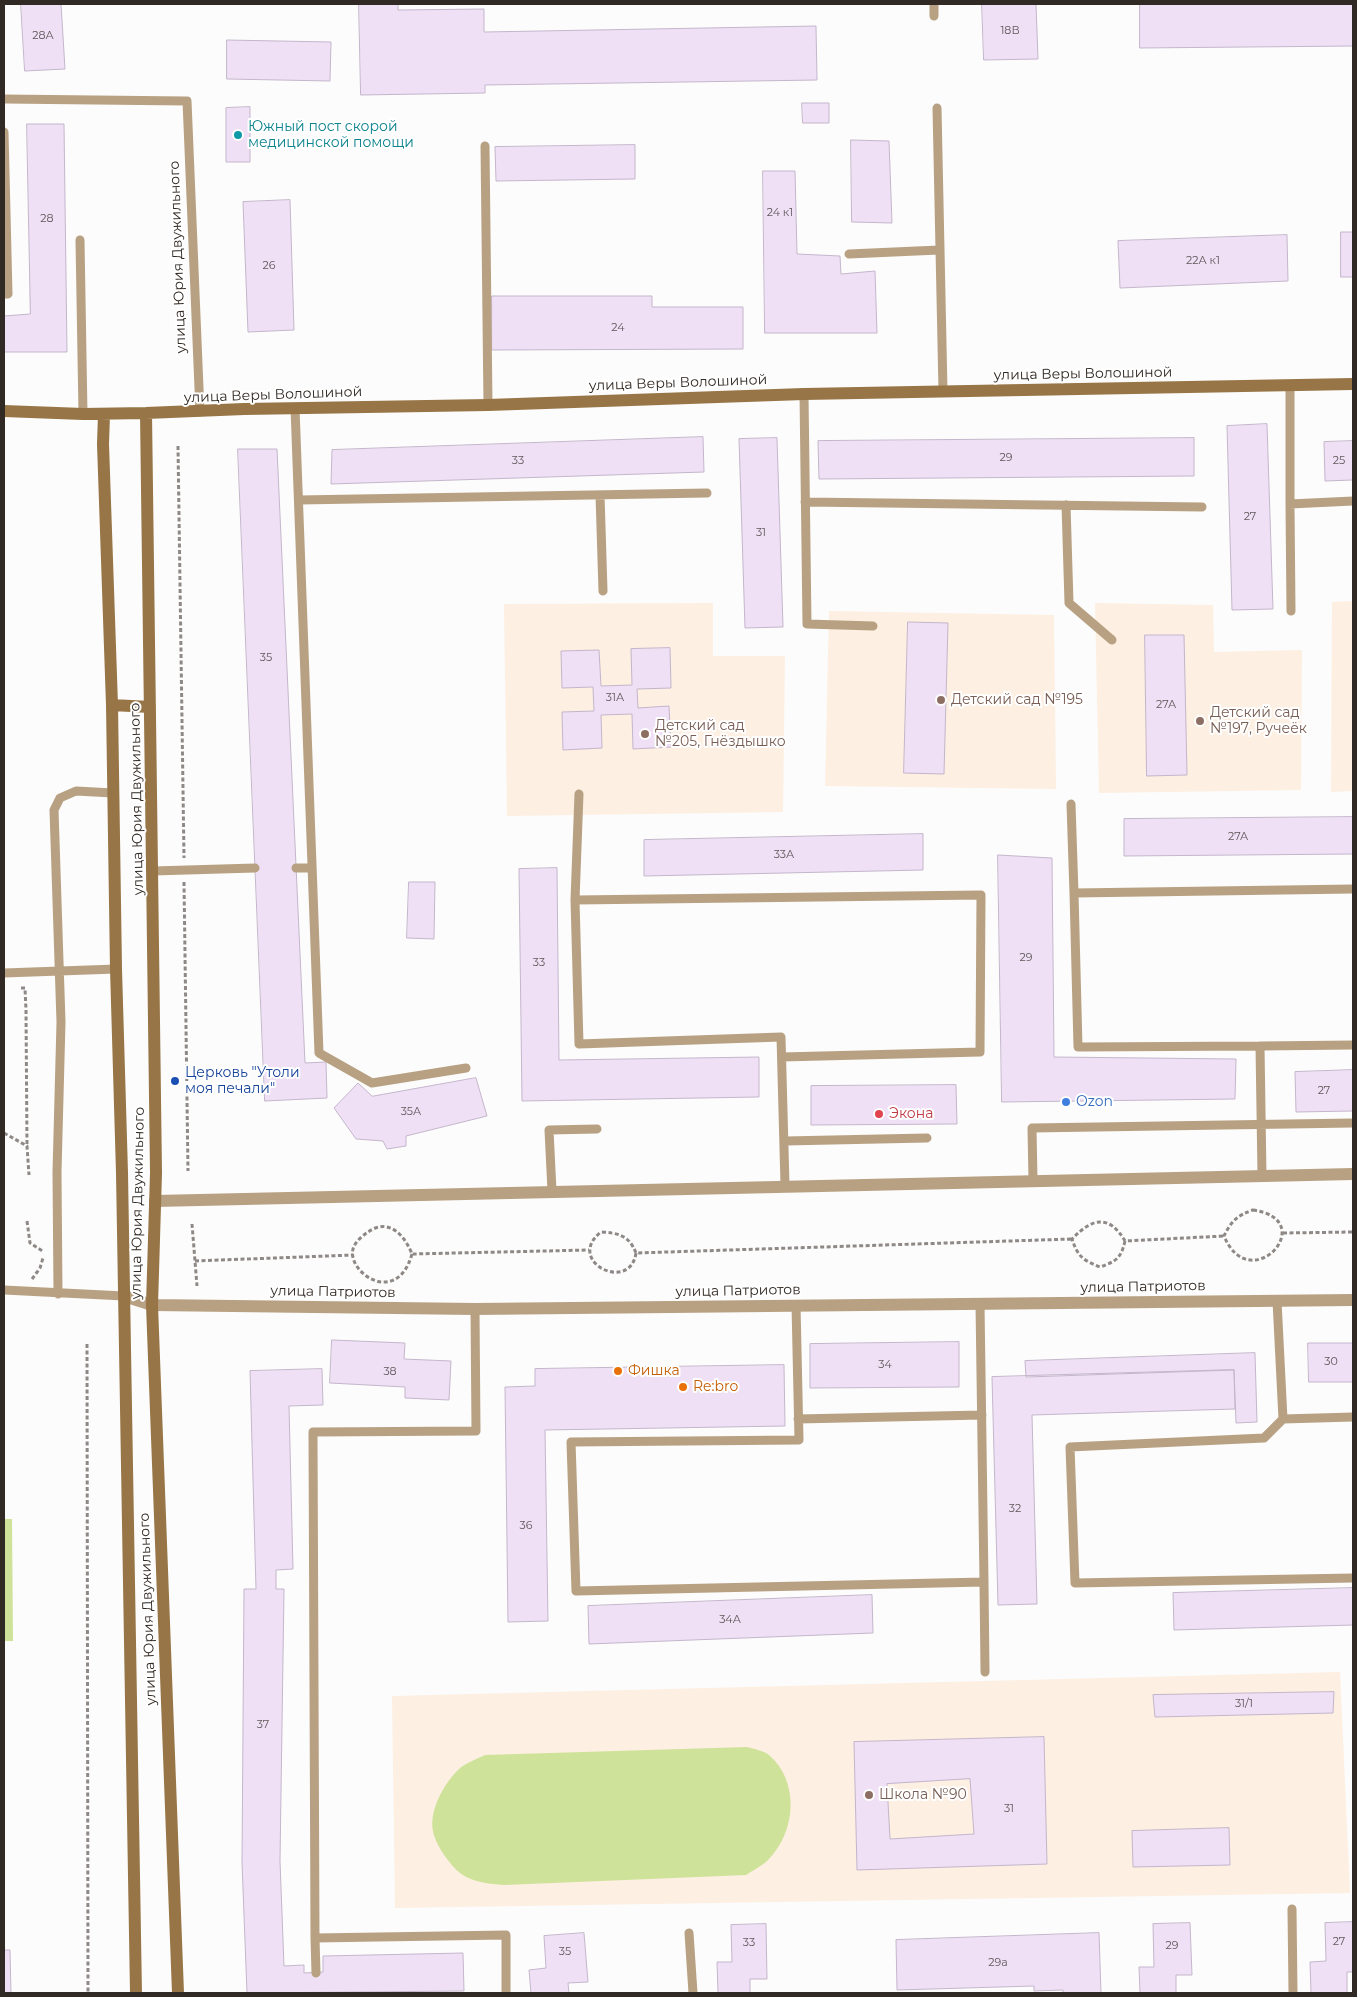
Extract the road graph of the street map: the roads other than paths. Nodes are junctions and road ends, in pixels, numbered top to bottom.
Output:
1 (934, 4) edge
2 (934, 16) dead end
3 (4, 99) edge
4 (936, 108) dead end
5 (4, 132) edge
6 (484, 146) dead end
7 (80, 240) dead end
8 (939, 250) junction
9 (849, 254) dead end
10 (4, 294) edge
11 (1353, 384) edge
12 (1290, 386) junction
13 (944, 392) junction
14 (804, 394) junction
15 (488, 405) junction
16 (295, 408) junction
17 (4, 411) edge
18 (200, 412) junction
19 (146, 413) junction
20 (83, 414) junction
21 (104, 414) junction
22 (707, 493) dead end
23 (600, 495) junction
24 (299, 500) junction
25 (1353, 501) edge
26 (805, 502) junction
27 (1290, 504) junction
28 (1066, 505) junction
29 (1202, 507) dead end
30 (603, 591) dead end
31 (1290, 611) dead end
32 (873, 626) dead end
33 (1112, 640) dead end
34 (112, 705) junction
35 (150, 707) junction
36 (113, 793) junction
37 (579, 794) dead end
38 (1071, 804) dead end
39 (255, 868) dead end
40 (296, 868) dead end
41 (312, 868) junction
42 (153, 871) junction
43 (1353, 889) edge
44 (1074, 893) junction
45 (575, 900) junction
46 (116, 970) junction
47 (59, 971) junction
48 (4, 973) edge
49 (1353, 1045) edge
50 (1260, 1046) junction
51 (782, 1057) junction
52 (466, 1068) dead end
53 (1353, 1123) edge
54 (1262, 1126) junction
55 (596, 1129) dead end
56 (928, 1138) dead end
57 (785, 1141) junction
58 (1353, 1174) edge
59 (1262, 1176) junction
60 (1033, 1180) junction
61 (786, 1186) junction
62 (552, 1191) junction
63 (155, 1201) junction
64 (4, 1290) edge
65 (58, 1294) junction
66 (124, 1296) junction
67 (1353, 1300) edge
68 (1277, 1301) junction
69 (152, 1304) junction
70 (980, 1304) junction
71 (796, 1305) junction
72 (475, 1309) junction
73 (982, 1415) junction
74 (1353, 1417) edge
75 (798, 1419) junction
76 (1283, 1419) junction
77 (1353, 1578) edge
78 (984, 1582) junction
79 (985, 1672) dead end
80 (1292, 1909) dead end
81 (689, 1933) dead end
82 (315, 1938) junction
83 (316, 1973) dead end
84 (136, 1993) edge
85 (178, 1993) edge
86 (506, 1993) edge
87 (693, 1993) edge
88 (1292, 1993) edge

1 - 2 lane
3 - 18 lane, улица Юрия Двужильного
4 - 8 lane
5 - 10 lane
6 - 15 lane
7 - 20 lane
8 - 9 lane
8 - 13 lane
11 - 12 street, улица Веры Волошиной
12 - 13 street, улица Веры Волошиной
12 - 27 lane
13 - 14 street, улица Веры Волошиной
14 - 15 street, улица Веры Волошиной
14 - 26 lane
15 - 16 street, улица Веры Волошиной
16 - 18 street, улица Веры Волошиной
16 - 24 lane
17 - 20 street, улица Веры Волошиной
18 - 19 street, улица Веры Волошиной
19 - 21 street, улица Веры Волошиной
19 - 35 street, улица Юрия Двужильного
20 - 21 street, улица Веры Волошиной
21 - 34 street, улица Юрия Двужильного
22 - 23 lane
23 - 24 lane
23 - 30 lane
24 - 41 lane
25 - 27 lane
26 - 28 lane
26 - 32 lane
27 - 31 lane
28 - 29 lane
28 - 33 lane
34 - 35 street
34 - 36 street, улица Юрия Двужильного
35 - 42 street, улица Юрия Двужильного
36 - 46 street, улица Юрия Двужильного
36 - 47 lane
37 - 45 lane
38 - 44 lane
39 - 42 lane
40 - 41 lane
41 - 52 lane
42 - 63 street, улица Юрия Двужильного
43 - 44 lane
44 - 50 lane
45 - 51 lane
45 - 51 lane
46 - 47 lane
46 - 66 street, улица Юрия Двужильного
47 - 48 lane
47 - 65 lane
49 - 50 lane
50 - 54 lane
51 - 57 lane
53 - 54 lane
54 - 59 lane
54 - 60 lane
55 - 62 lane
56 - 57 lane
57 - 61 lane
58 - 59 street
59 - 60 street
60 - 61 street
61 - 62 street
62 - 63 street
63 - 69 street, улица Юрия Двужильного
64 - 65 lane
65 - 66 lane
66 - 69 street, улица Патриотов
66 - 84 street, улица Юрия Двужильного
67 - 68 street, улица Патриотов
68 - 70 street, улица Патриотов
68 - 76 lane
69 - 72 street, улица Патриотов
69 - 85 street, улица Юрия Двужильного
70 - 71 street, улица Патриотов
70 - 73 lane
71 - 72 street, улица Патриотов
71 - 75 lane
72 - 82 lane
73 - 75 lane
73 - 78 lane
74 - 76 lane
75 - 78 lane
76 - 77 lane
78 - 79 lane
80 - 88 lane
81 - 87 lane
82 - 83 lane
82 - 86 lane

